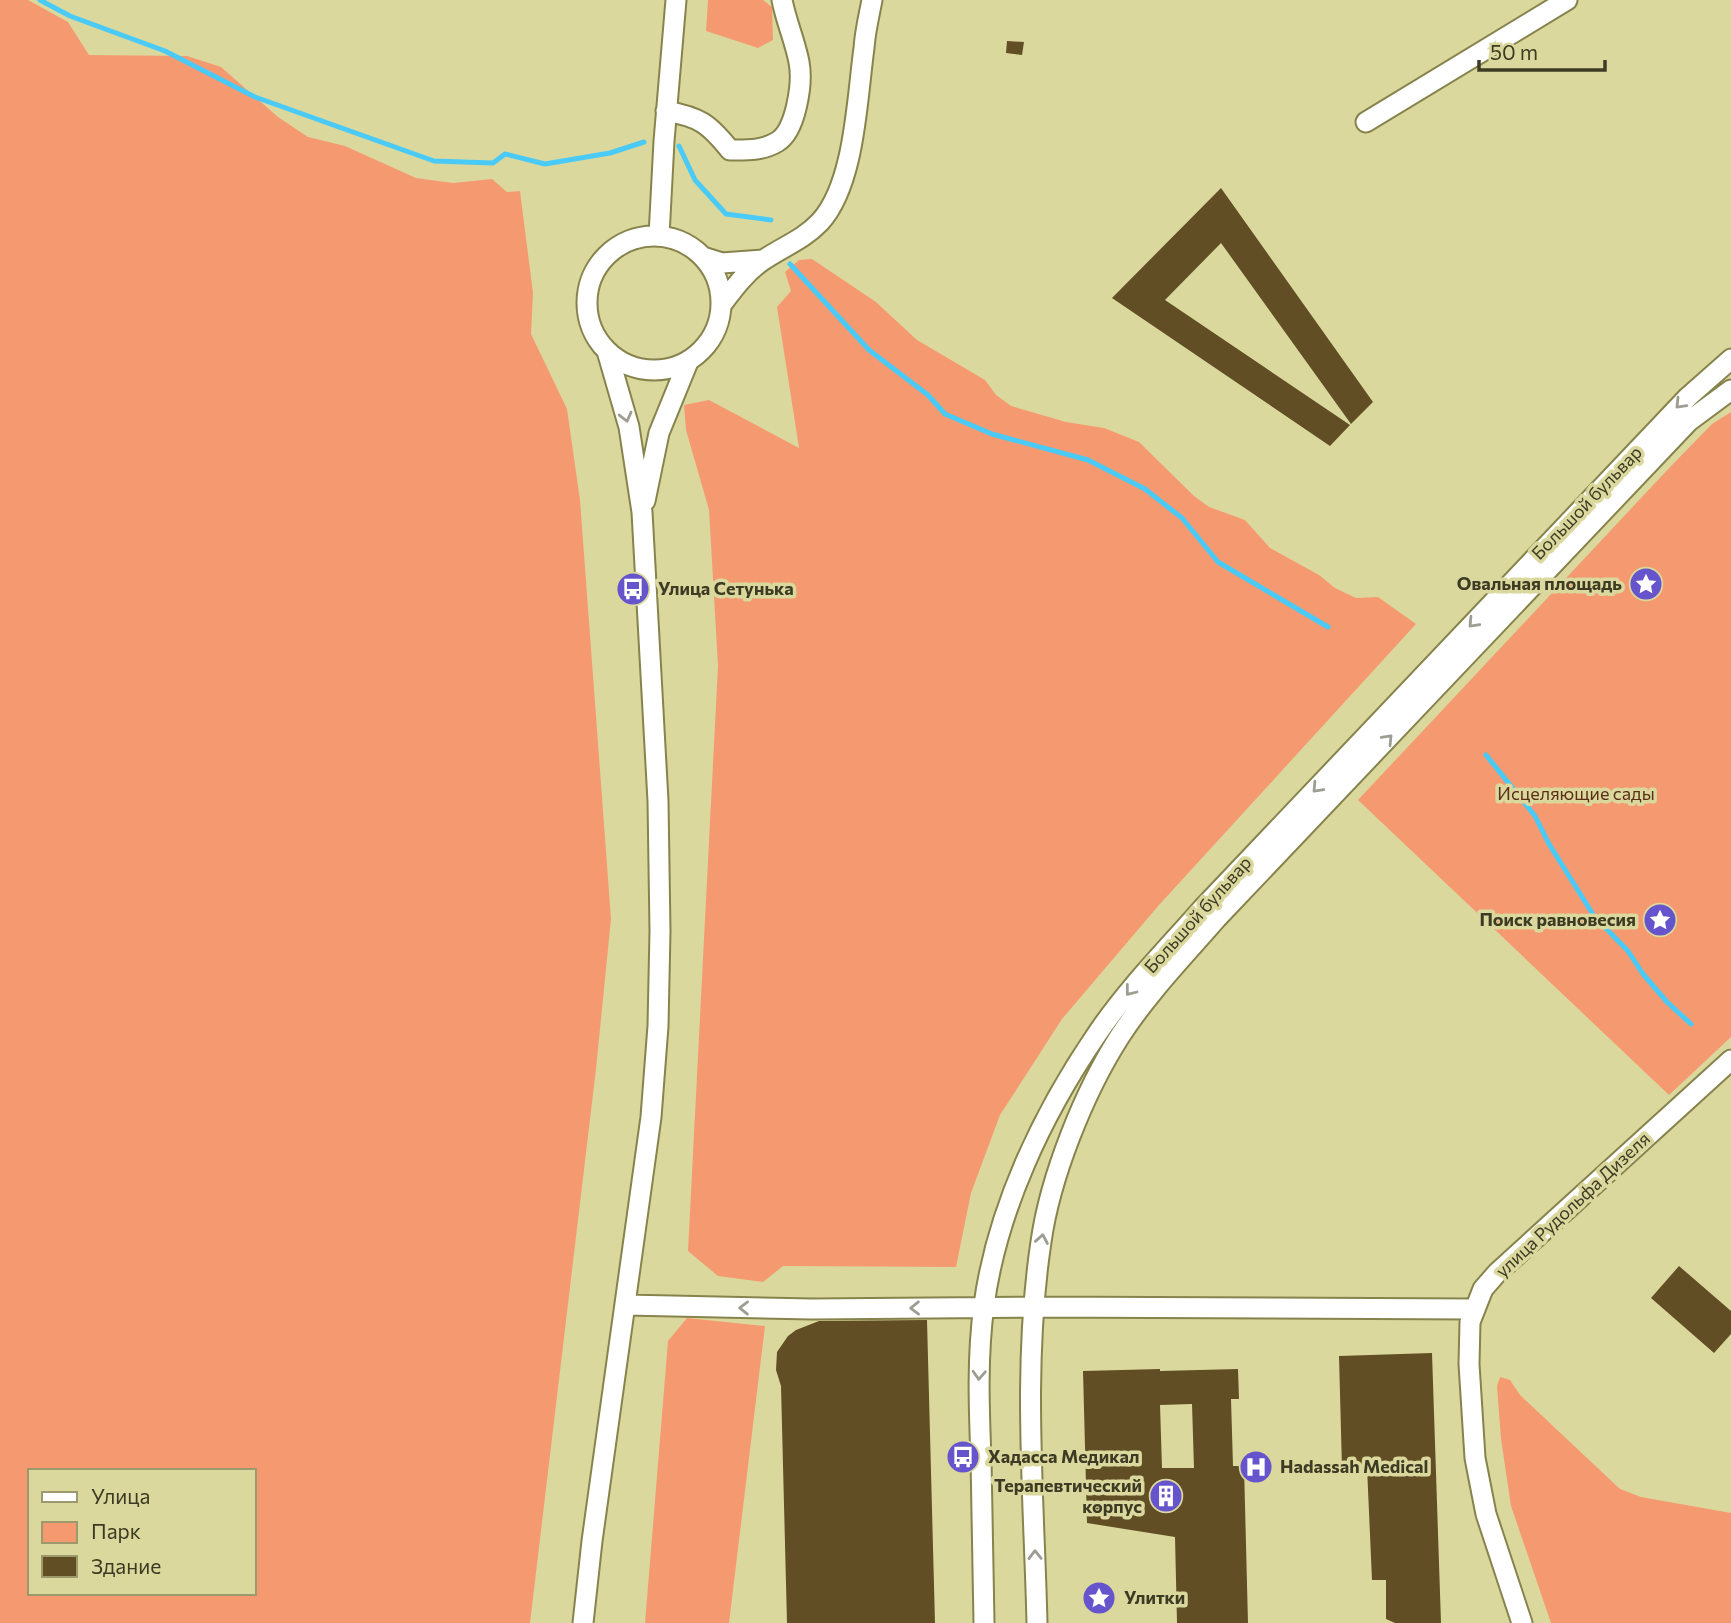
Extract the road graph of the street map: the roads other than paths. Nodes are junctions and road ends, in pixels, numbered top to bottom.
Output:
1 (676, 0) edge
2 (782, 0) edge
3 (872, 0) edge
4 (1567, 0) edge
5 (666, 111) junction
6 (1366, 122) dead end
7 (659, 236) junction
8 (703, 257) junction
9 (762, 260) junction
10 (722, 304) junction
11 (607, 351) junction
12 (1731, 359) edge
13 (688, 362) junction
14 (1731, 390) edge
15 (642, 512) junction
16 (1731, 1060) edge
17 (626, 1305) junction
18 (984, 1307) junction
19 (1034, 1307) junction
20 (1473, 1308) junction
21 (583, 1623) edge
22 (984, 1623) edge
23 (1037, 1623) edge
24 (1522, 1623) edge

1 - 5 street
2 - 5 street
3 - 9 street
4 - 6 street
5 - 7 street
7 - 8 street
7 - 11 street
8 - 9 street
8 - 10 street
9 - 10 street
10 - 13 street
11 - 13 street
11 -> 15 street
12 -> 18 street, Большой бульвар
13 - 15 street
19 -> 14 street, Большой бульвар
15 - 17 street
16 - 20 street, улица Рудольфа Дизеля
18 -> 17 street
17 - 21 street
18 - 19 street
18 -> 22 street, Большой бульвар
19 - 20 street
23 -> 19 street, Большой бульвар
20 - 24 street, улица Рудольфа Дизеля

